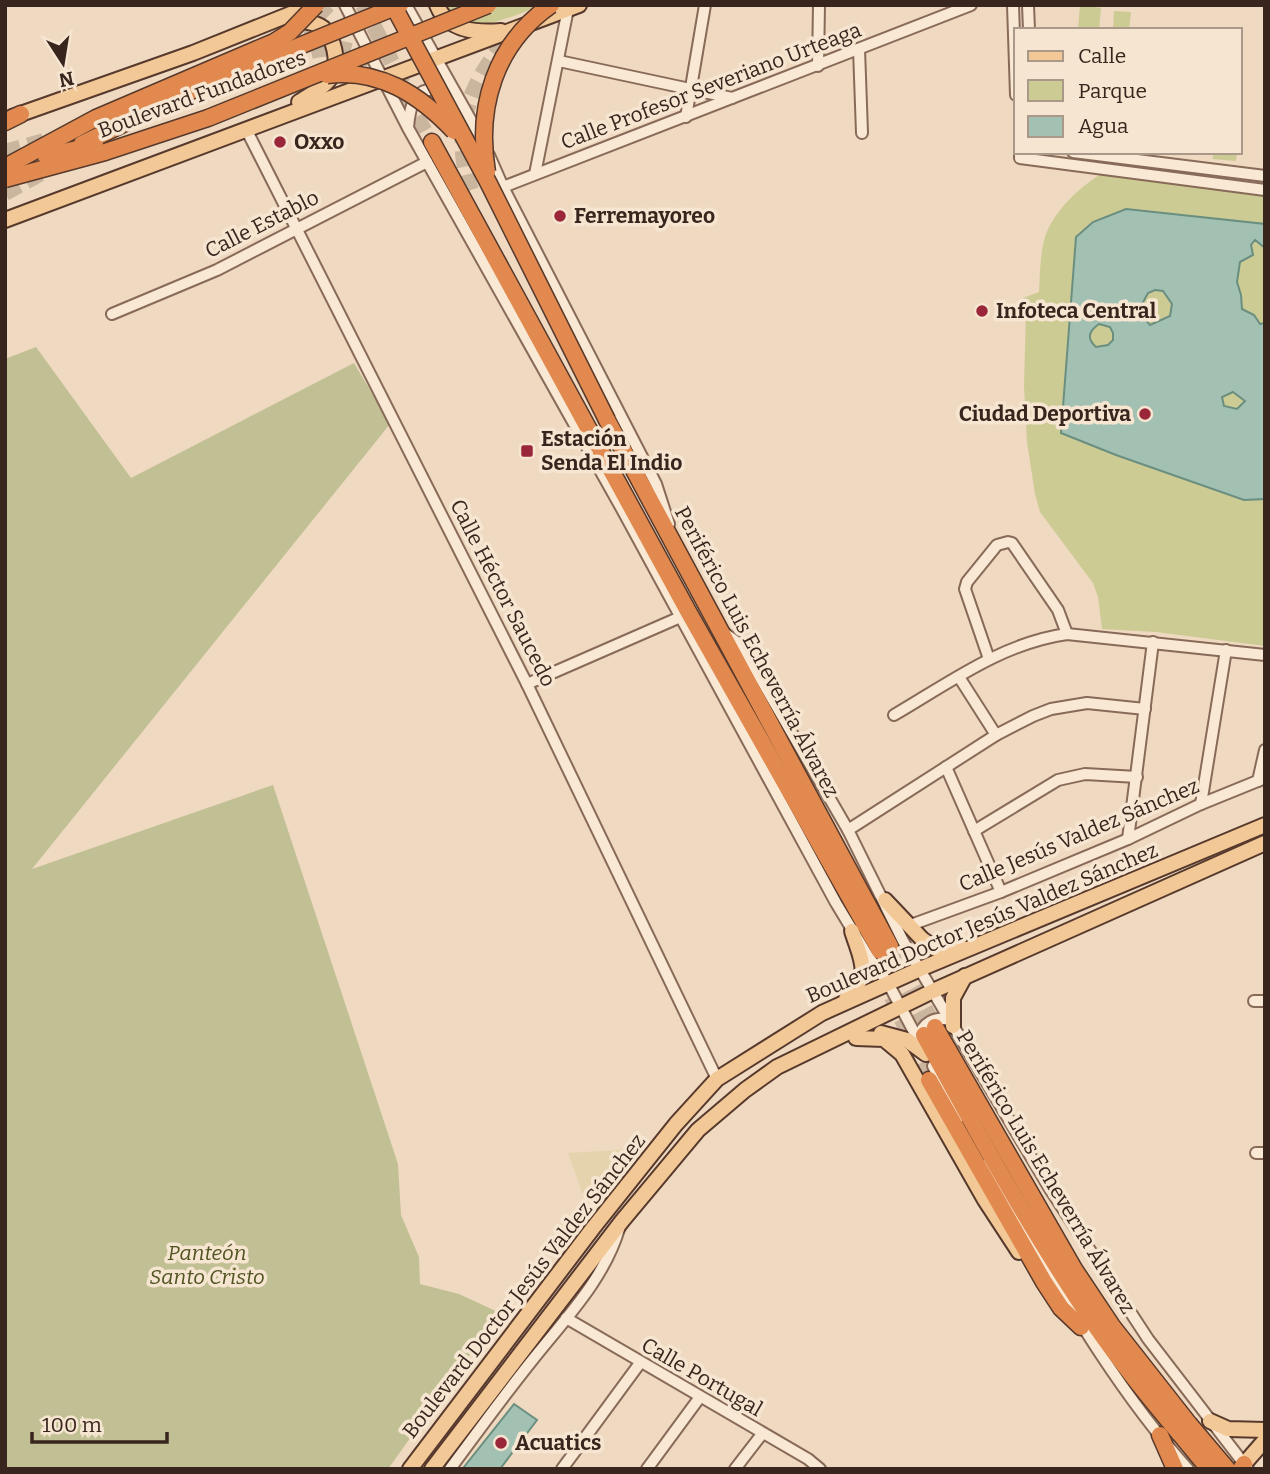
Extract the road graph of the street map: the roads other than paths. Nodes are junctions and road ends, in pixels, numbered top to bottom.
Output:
1 (314, 5) edge
2 (345, 5) edge
3 (400, 5) edge
4 (406, 5) edge
5 (437, 5) edge
6 (488, 5) edge
7 (551, 5) edge
8 (705, 5) edge
9 (819, 5) edge
10 (971, 5) edge
11 (1013, 5) edge
12 (1028, 5) edge
13 (574, 7) edge
14 (959, 7) edge
15 (386, 9) edge
16 (262, 26) junction
17 (1029, 28) edge
18 (516, 30) junction
19 (1014, 35) edge
20 (859, 49) junction
21 (436, 58) junction
22 (559, 61) junction
23 (818, 66) junction
24 (382, 77) junction
25 (690, 89) junction
26 (732, 98) junction
27 (461, 100) junction
28 (281, 115) junction
29 (686, 117) junction
30 (10, 118) edge
31 (408, 128) junction
32 (246, 129) junction
33 (862, 133) dead end
34 (432, 142) tunnel mouth
35 (468, 145) junction
36 (1089, 154) edge
37 (1020, 155) edge
38 (427, 162) junction
39 (5, 165) edge
40 (535, 174) junction
41 (1265, 176) edge
42 (5, 182) edge
43 (496, 185) junction
44 (471, 190) tunnel mouth
45 (1265, 190) edge
46 (5, 220) edge
47 (296, 229) junction
48 (525, 309) junction
49 (112, 314) dead end
50 (677, 550) junction
51 (684, 615) junction
52 (723, 632) junction
53 (1067, 634) junction
54 (1153, 642) junction
55 (1226, 650) junction
56 (1265, 655) edge
57 (989, 659) junction
58 (959, 677) junction
59 (527, 684) junction
60 (1145, 709) junction
61 (894, 715) dead end
62 (996, 736) junction
63 (1265, 750) edge
64 (946, 767) junction
65 (1137, 777) junction
66 (1261, 780) edge
67 (1201, 804) junction
68 (1265, 825) edge
69 (848, 830) junction
70 (974, 831) junction
71 (1128, 839) junction
72 (1265, 843) edge
73 (1001, 892) junction
74 (884, 900) junction
75 (908, 926) junction
76 (858, 928) junction
77 (999, 937) junction
78 (883, 949) junction
79 (920, 969) junction
80 (965, 976) junction
81 (888, 983) junction
82 (933, 991) junction
83 (840, 1004) junction
84 (900, 1007) junction
85 (936, 1030) junction
86 (856, 1038) junction
87 (811, 1049) junction
88 (926, 1054) junction
89 (717, 1079) junction
90 (929, 1080) tunnel mouth
91 (1004, 1147) junction
92 (622, 1221) junction
93 (1021, 1224) junction
94 (1058, 1303) junction
95 (1083, 1308) junction
96 (566, 1318) junction
97 (1081, 1327) junction
98 (640, 1363) junction
99 (700, 1397) junction
100 (1185, 1429) junction
101 (1211, 1430) junction
102 (1265, 1430) edge
103 (762, 1434) junction
104 (1160, 1435) joint
105 (1265, 1440) edge
106 (1182, 1467) edge
107 (1244, 1467) edge
108 (410, 1469) edge
109 (432, 1469) edge
110 (450, 1469) edge
111 (562, 1469) edge
112 (647, 1469) edge
113 (735, 1469) edge
114 (819, 1469) edge
115 (1209, 1469) edge
116 (1227, 1469) edge

1 - 16 main road
1 - 39 highway, bridge
2 - 24 street
3 - 15 highway, Boulevard Fundadores, bridge
4 - 21 street
5 - 18 main road
6 - 42 highway, Boulevard Fundadores, bridge
7 - 43 highway, bridge
8 - 25 street
9 - 23 street
10 - 14 street, Calle Profesor Severiano Urteaga
11 - 19 street
12 - 17 street
13 - 18 main road
13 - 22 street
14 - 20 street, Calle Profesor Severiano Urteaga
15 - 35 highway, Periférico Luis Echeverría Álvarez, bridge
15 - 42 highway, Boulevard Fundadores, bridge
16 - 28 main road
16 - 30 main road
18 - 21 main road
20 - 23 street, Calle Profesor Severiano Urteaga
20 - 33 street
21 - 24 main road
21 - 27 street
22 - 25 street
22 - 40 street
23 - 26 street, Calle Profesor Severiano Urteaga
24 - 28 main road
24 - 31 street
25 - 26 street
25 - 29 street
26 - 29 street, Calle Profesor Severiano Urteaga
27 - 31 street
27 - 43 street
28 - 32 main road
29 - 40 street, Calle Profesor Severiano Urteaga
31 - 38 street
32 - 46 main road
32 - 47 street, Calle Héctor Saucedo
34 - 48 highway, Periférico Luis Echeverría Álvarez
35 - 39 highway, bridge
35 - 43 highway, Periférico Luis Echeverría Álvarez, bridge
36 - 41 street
37 - 45 street
38 - 47 street, Calle Establo
38 - 51 street
40 - 43 street, Calle Profesor Severiano Urteaga
43 - 50 highway, Periférico Luis Echeverría Álvarez, bridge
43 - 50 street
44 - 48 highway
47 - 49 street, Calle Establo
47 - 59 street, Calle Héctor Saucedo
48 - 51 highway, Periférico Luis Echeverría Álvarez
50 - 52 highway, Periférico Luis Echeverría Álvarez
51 - 59 street
51 - 76 highway, Periférico Luis Echeverría Álvarez
52 - 69 street
52 - 78 highway, Periférico Luis Echeverría Álvarez
53 - 54 street
53 - 57 street
53 - 57 street
54 - 55 street
54 - 60 street
55 - 56 street
55 - 67 street
57 - 58 street
58 - 61 street
58 - 62 street
59 - 89 street, Calle Héctor Saucedo
60 - 62 street
60 - 65 street
62 - 64 street
63 - 66 street
64 - 69 street
64 - 70 street
65 - 70 street
65 - 71 street
66 - 67 street, Calle Jesús Valdez Sánchez
67 - 71 street, Calle Jesús Valdez Sánchez
68 - 77 main road, Boulevard Doctor Jesús Valdez Sánchez
69 - 74 street
70 - 73 street
71 - 73 street, Calle Jesús Valdez Sánchez
72 - 80 main road, Boulevard Doctor Jesús Valdez Sánchez
73 - 75 street, Calle Jesús Valdez Sánchez
74 - 75 main road
74 - 78 street
75 - 77 main road
76 - 78 highway, Periférico Luis Echeverría Álvarez
76 - 83 main road
77 - 79 main road, Boulevard Doctor Jesús Valdez Sánchez
78 - 79 street
78 - 81 street
79 - 81 main road, Boulevard Doctor Jesús Valdez Sánchez
79 - 82 street
80 - 82 main road, Boulevard Doctor Jesús Valdez Sánchez
80 - 85 main road
81 - 83 main road, Boulevard Doctor Jesús Valdez Sánchez
81 - 84 street
82 - 84 main road, Boulevard Doctor Jesús Valdez Sánchez
82 - 85 street
83 - 89 main road, Boulevard Doctor Jesús Valdez Sánchez
84 - 85 street
84 - 87 main road, Boulevard Doctor Jesús Valdez Sánchez
85 - 88 street
85 - 91 highway, Periférico Luis Echeverría Álvarez
85 - 95 highway, Periférico Luis Echeverría Álvarez
85 - 101 street
86 - 87 main road
86 - 88 main road
86 - 94 main road
87 - 92 main road, Boulevard Doctor Jesús Valdez Sánchez
88 - 93 street
89 - 108 main road, Boulevard Doctor Jesús Valdez Sánchez
90 - 94 highway
91 - 100 highway, Periférico Luis Echeverría Álvarez
91 - 101 highway
92 - 96 street
92 - 109 main road, Boulevard Doctor Jesús Valdez Sánchez
93 - 95 highway
93 - 97 street
94 - 97 highway
95 - 100 highway, Periférico Luis Echeverría Álvarez
96 - 98 street, Calle Portugal
96 - 110 street
97 - 104 street
98 - 99 street, Calle Portugal
98 - 111 street
99 - 103 street, Calle Portugal
99 - 112 street
100 - 115 highway, Periférico Luis Echeverría Álvarez, bridge
100 - 116 highway, Periférico Luis Echeverría Álvarez, bridge
101 - 102 main road
101 - 106 street
101 - 107 street
103 - 113 street
103 - 114 street, Calle Portugal
104 - 106 highway
105 - 107 main road

